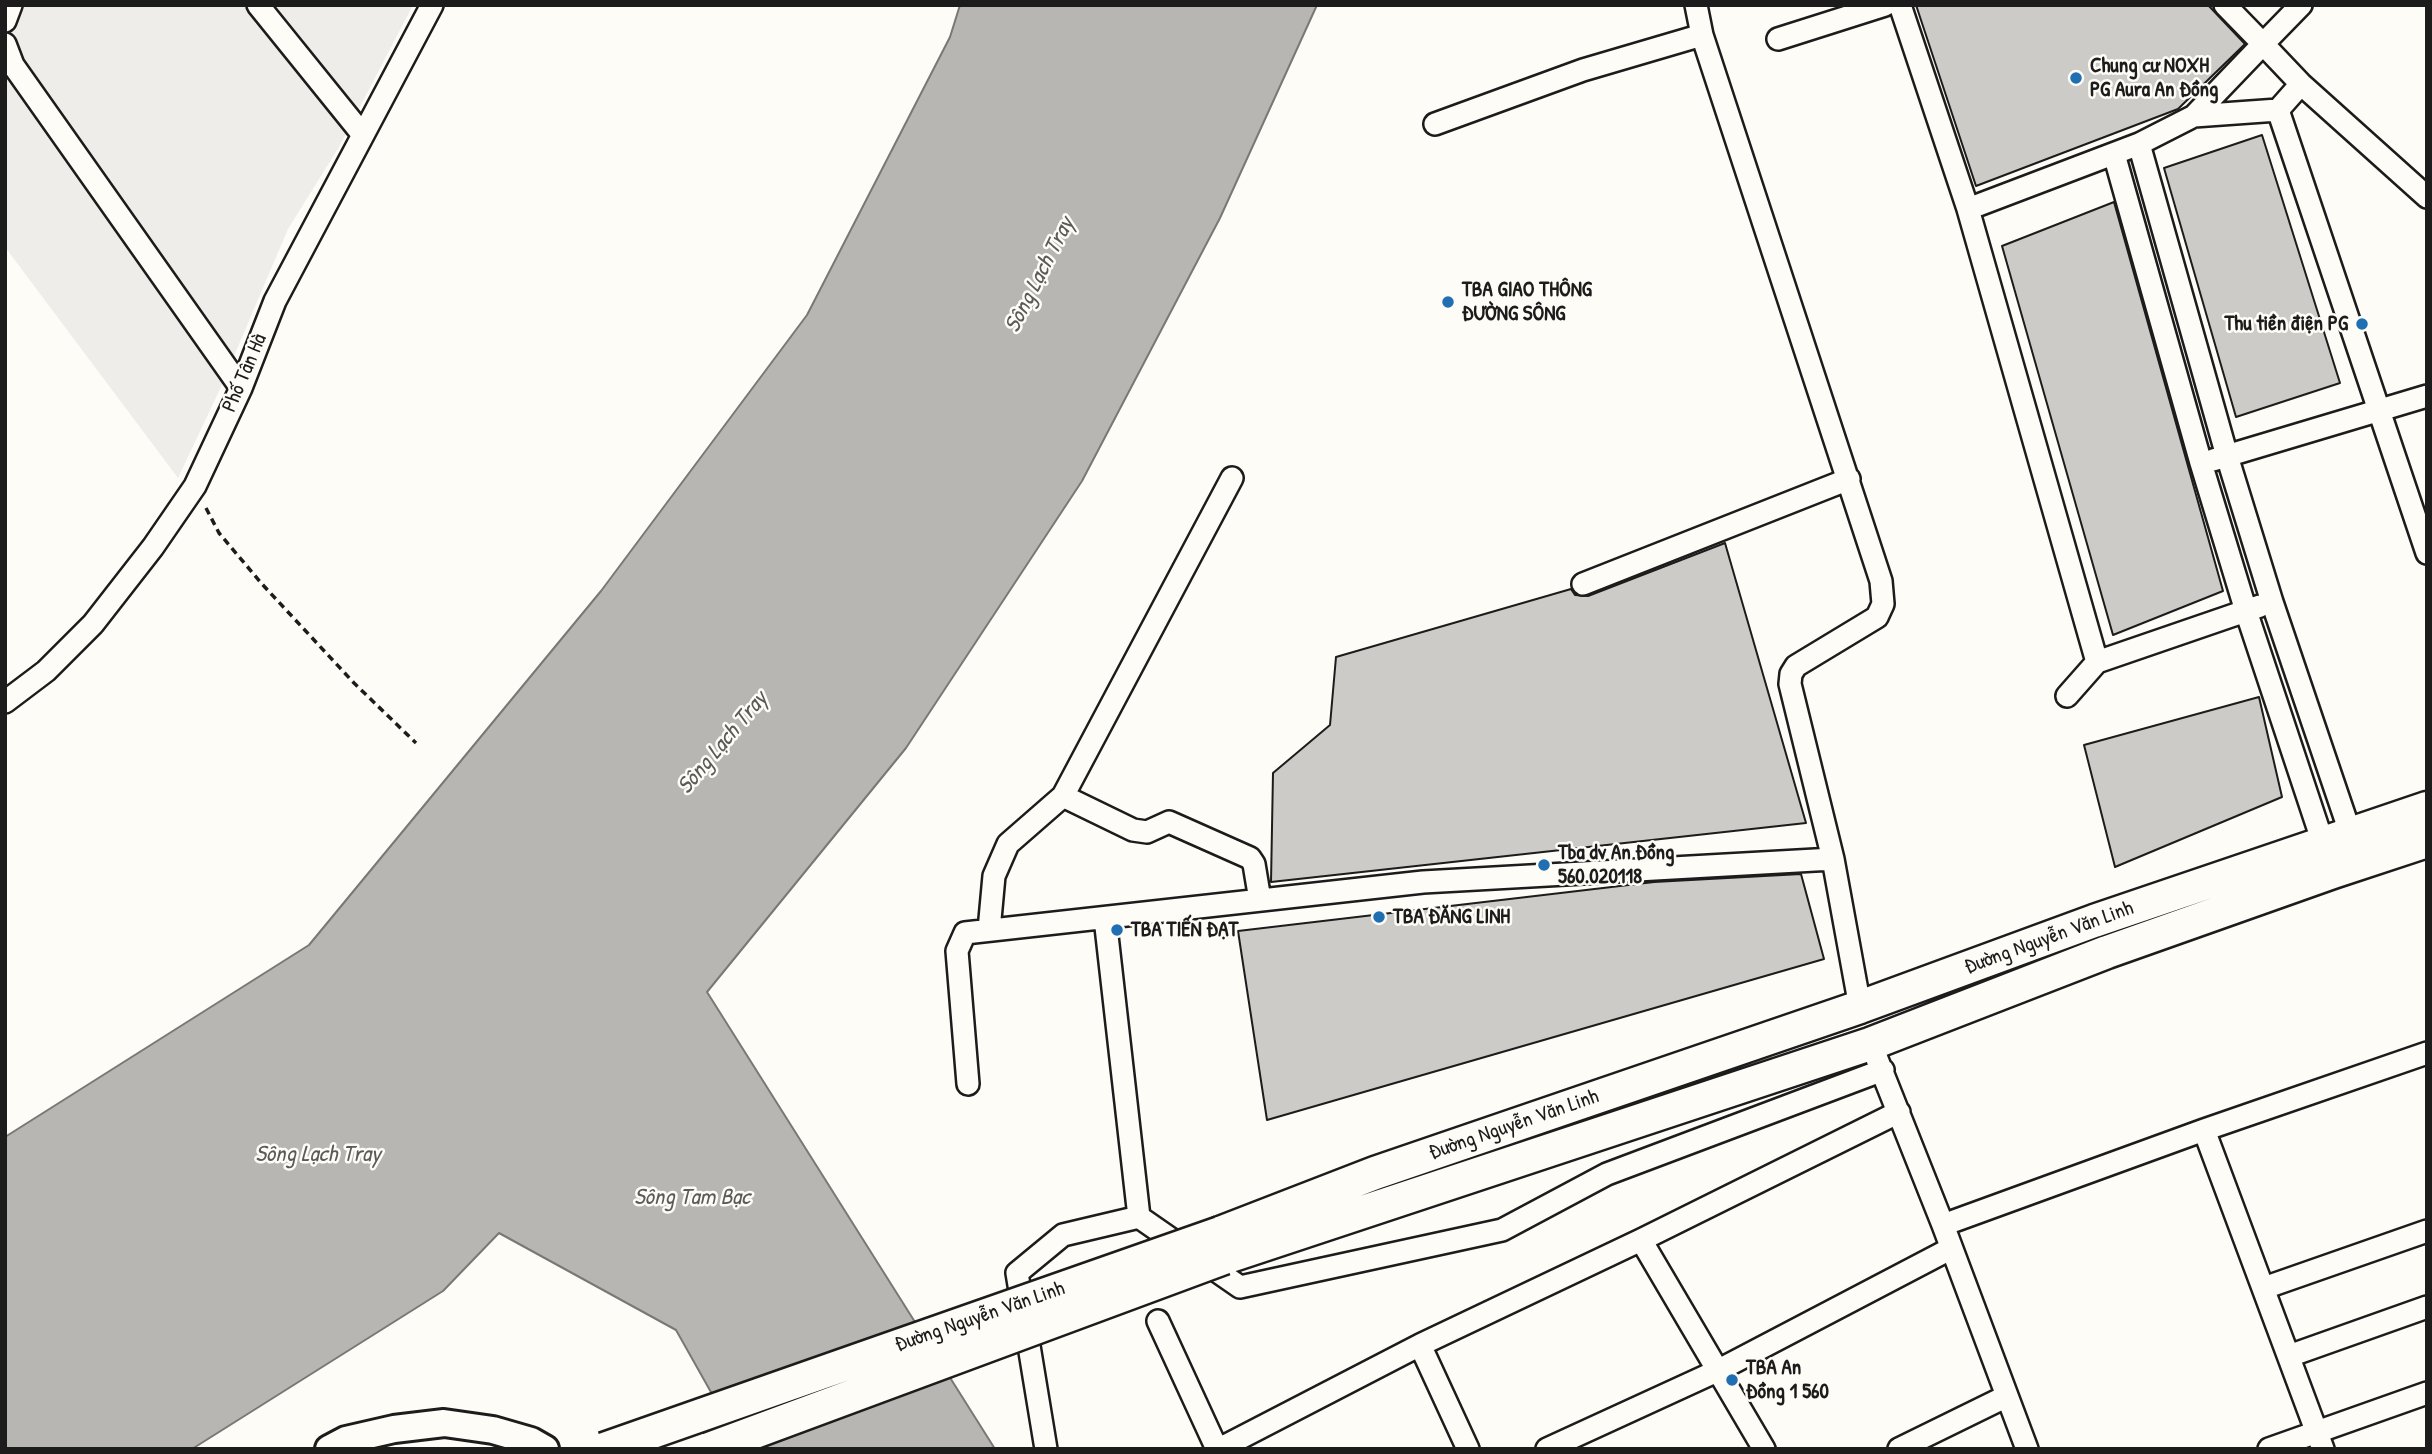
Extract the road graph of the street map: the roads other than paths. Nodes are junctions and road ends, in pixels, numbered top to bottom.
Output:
1 (10, 5) edge
2 (258, 5) edge
3 (432, 5) edge
4 (1696, 5) edge
5 (1885, 5) edge
6 (1900, 5) edge
7 (2225, 5) edge
8 (2301, 5) edge
9 (5, 21) edge
10 (1702, 35) junction
11 (1778, 39) dead end
12 (5, 44) edge
13 (2263, 44) junction
14 (2301, 84) junction
15 (2278, 110) junction
16 (2194, 116) junction
17 (1435, 124) dead end
18 (363, 135) junction
19 (2139, 144) junction
20 (2114, 154) junction
21 (2427, 197) edge
22 (1968, 209) junction
23 (241, 388) junction
24 (2427, 396) edge
25 (2379, 411) junction
26 (2227, 456) junction
27 (2201, 463) junction
28 (1232, 478) dead end
29 (1849, 479) junction
30 (2427, 553) edge
31 (1583, 584) dead end
32 (2272, 602) junction
33 (2246, 611) junction
34 (2096, 662) junction
35 (2067, 696) dead end
36 (5, 702) edge
37 (1063, 796) junction
38 (2427, 808) edge
39 (2427, 841) edge
40 (2342, 853) junction
41 (1833, 859) junction
42 (1260, 900) junction
43 (1105, 918) junction
44 (989, 930) junction
45 (1860, 1007) junction
46 (2427, 1053) edge
47 (1876, 1057) junction
48 (968, 1084) dead end
49 (1899, 1112) junction
50 (2204, 1130) junction
51 (1139, 1217) junction
52 (1943, 1225) junction
53 (2427, 1231) edge
54 (1642, 1240) junction
55 (1222, 1245) junction
56 (1950, 1249) junction
57 (2264, 1288) junction
58 (2427, 1307) edge
59 (1157, 1321) dead end
60 (1420, 1345) junction
61 (2289, 1356) junction
62 (1717, 1370) junction
63 (2427, 1393) edge
64 (2007, 1396) junction
65 (2320, 1440) edge
66 (329, 1449) edge
67 (545, 1449) edge
68 (604, 1449) edge
69 (709, 1449) edge
70 (1045, 1449) edge
71 (1218, 1449) edge
72 (1468, 1449) edge
73 (1547, 1449) edge
74 (1764, 1449) edge
75 (1899, 1449) edge
76 (2027, 1449) edge
77 (2269, 1449) edge

1 - 9 street
2 - 18 street
3 - 18 street, Phố Tân Hà
4 - 10 street
5 - 11 street
6 - 22 street
7 - 13 street
8 - 13 street
10 - 17 street
10 - 29 street
12 - 23 street
13 - 14 street
13 - 16 street
14 - 15 street
14 - 21 street
15 - 16 street
15 - 25 street
16 - 19 street
18 - 23 street, Phố Tân Hà
19 - 20 street
19 - 26 street
20 - 22 street
20 - 27 street
22 - 34 street
23 - 36 street, Phố Tân Hà
24 - 25 street
25 - 26 street
25 - 30 street
26 - 27 street
26 - 32 street
27 - 33 street
28 - 37 street
29 - 31 street
29 - 41 street
32 - 33 street
32 - 40 street
33 - 34 street
33 - 40 street
34 - 35 street
37 - 42 street
37 - 44 street
38 - 40 highway, Đường Nguyễn Văn Linh
39 - 40 highway, Đường Nguyễn Văn Linh
40 - 45 highway, Đường Nguyễn Văn Linh
40 - 47 highway, Đường Nguyễn Văn Linh
41 - 42 street
41 - 45 street
42 - 43 street
43 - 44 street
43 - 51 street
44 - 48 street
45 - 55 highway, Đường Nguyễn Văn Linh
46 - 50 street
47 - 49 street
47 - 51 street
47 - 55 highway, Đường Nguyễn Văn Linh
49 - 52 street
49 - 54 street
50 - 52 street
50 - 57 street
51 - 70 street
52 - 56 street
53 - 57 street
54 - 60 street
54 - 62 street
55 - 68 highway, Đường Nguyễn Văn Linh, bridge
55 - 69 highway, Đường Nguyễn Văn Linh, bridge
56 - 62 street
56 - 64 street
57 - 61 street
58 - 61 street
59 - 71 street
60 - 71 street
60 - 72 street
61 - 65 street
62 - 73 street
62 - 74 street
63 - 65 street
64 - 75 street
64 - 76 street
65 - 77 street
66 - 67 main road

